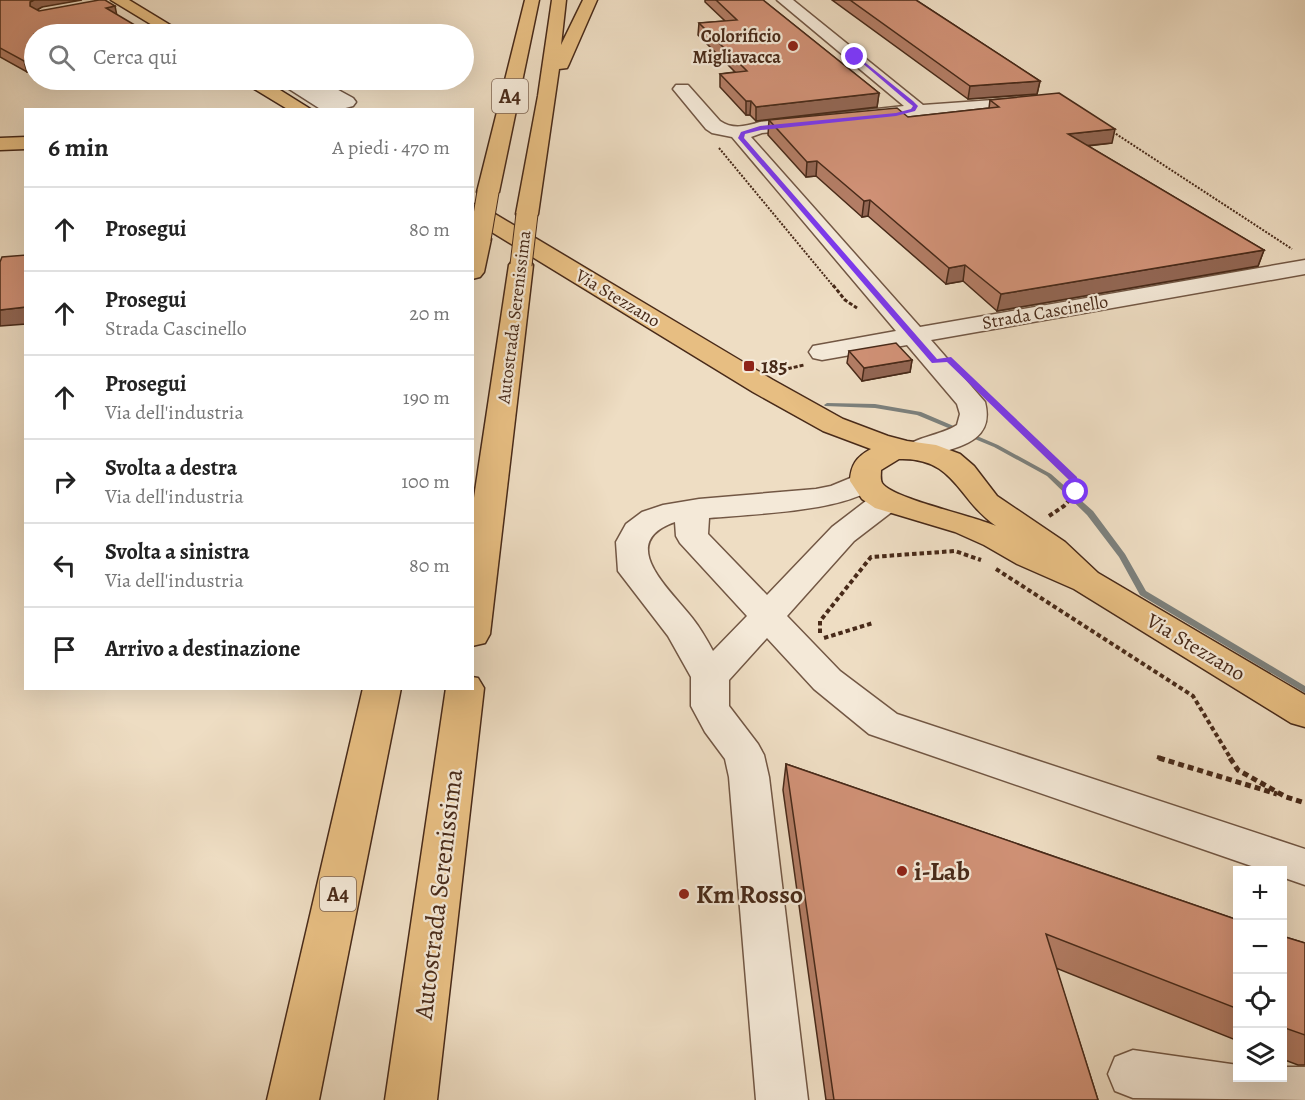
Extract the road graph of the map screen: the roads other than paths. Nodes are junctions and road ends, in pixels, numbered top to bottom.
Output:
1 (532, 0) edge
2 (559, 0) edge
3 (590, 0) edge
4 (784, 0) edge
5 (115, 1) edge
6 (158, 24) edge
7 (682, 89) dead end
8 (326, 90) edge
9 (278, 94) edge
10 (547, 96) junction
11 (1054, 100) edge
12 (300, 108) edge
13 (914, 110) junction
14 (743, 133) junction
15 (24, 143) edge
16 (0, 144) edge
17 (480, 201) edge
18 (1300, 259) edge
19 (474, 264) edge
20 (913, 335) junction
21 (822, 352) road end
22 (755, 381) junction
23 (960, 439) junction
24 (911, 450) junction
25 (965, 474) junction
26 (880, 489) junction
27 (803, 500) junction
28 (699, 509) junction
29 (843, 534) junction
30 (1008, 547) junction
31 (768, 615) junction
32 (474, 619) edge
33 (723, 662) junction
34 (382, 690) edge
35 (465, 690) edge
36 (1305, 713) edge
37 (1305, 867) edge
38 (1133, 1074) dead end
39 (1305, 1092) edge
40 (293, 1100) edge
41 (411, 1100) edge
42 (782, 1100) edge

1 - 17 main road, A4
2 - 10 main road, Autostrada Serenissima / A4
3 - 10 main road
4 - 13 street
5 - 6 main road
7 - 14 street
8 - 9 street
9 - 12 main road
10 - 32 main road, Autostrada Serenissima / A4, bridge
11 - 13 street
13 - 14 street
14 - 20 street
15 - 16 main road
17 - 19 main road, A4, bridge
17 - 22 main road, Via Stezzano
18 - 20 street, Strada Cascinello
20 - 21 street, Strada Cascinello
20 - 23 street
22 - 24 main road, Via Stezzano
22 - 26 main road, Via Stezzano
23 - 24 street
23 - 25 street
24 - 25 main road, Via Stezzano
24 - 26 main road
25 - 26 main road
25 - 30 main road, Via Stezzano
26 - 27 street
26 - 29 street
26 - 30 main road, Via Stezzano
27 - 28 street
27 - 29 street
28 - 31 street
28 - 33 street
29 - 31 street
30 - 36 main road, Via Stezzano
31 - 33 street
31 - 37 street
33 - 42 street
34 - 40 main road, A4
35 - 41 main road, Autostrada Serenissima
38 - 39 street

